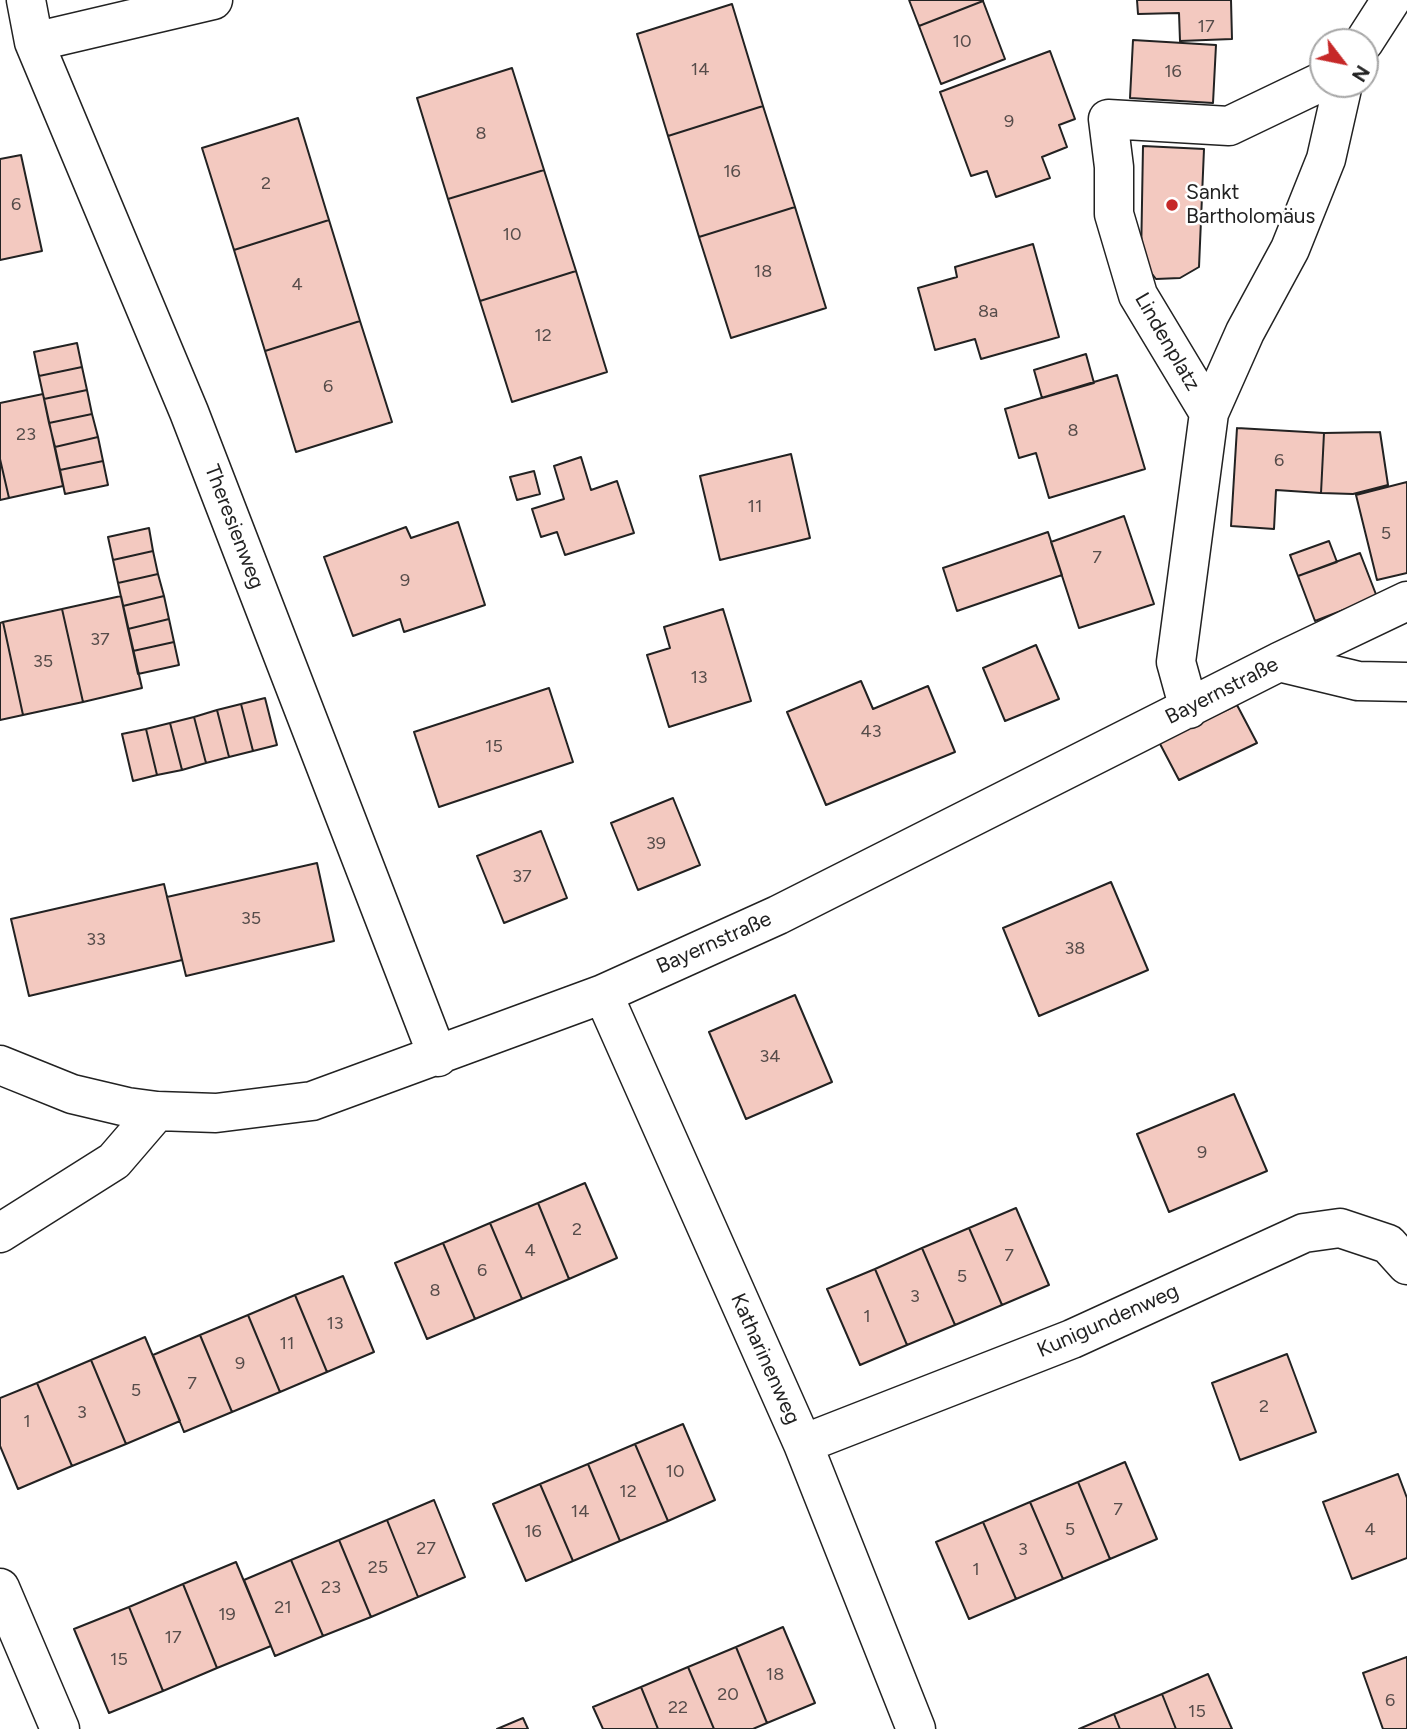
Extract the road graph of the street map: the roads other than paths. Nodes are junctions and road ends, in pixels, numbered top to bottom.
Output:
1 (26, 0) edge
2 (213, 0) edge
3 (1391, 0) edge
4 (1403, 0) edge
5 (1407, 15) edge
6 (1373, 28) edge
7 (34, 42) junction
8 (1309, 88) edge
9 (1340, 98) edge
10 (1209, 413) junction
11 (1398, 606) edge
12 (1279, 662) junction
13 (1407, 682) edge
14 (1189, 709) junction
15 (603, 994) junction
16 (438, 1056) junction
17 (0, 1065) edge
18 (158, 1111) junction
19 (0, 1233) edge
20 (1407, 1265) edge
21 (803, 1444) junction
22 (0, 1588) edge
23 (60, 1729) edge
24 (916, 1729) edge

1 - 7 street, Theresienweg
2 - 7 street
3 - 6 street
4 - 5 street
7 - 16 street, Theresienweg
8 - 10 street, Lindenplatz
9 - 10 street, Lindenplatz
10 - 14 street, Lindenplatz
11 - 12 street, Bayernstraße
12 - 13 street
12 - 14 street, Bayernstraße
14 - 15 street, Bayernstraße
15 - 16 street, Bayernstraße
15 - 21 street, Katharinenweg
16 - 18 street, Bayernstraße
17 - 18 street, Bayernstraße
18 - 19 street
20 - 21 street, Kunigundenweg
21 - 24 street, Katharinenweg
22 - 23 street

